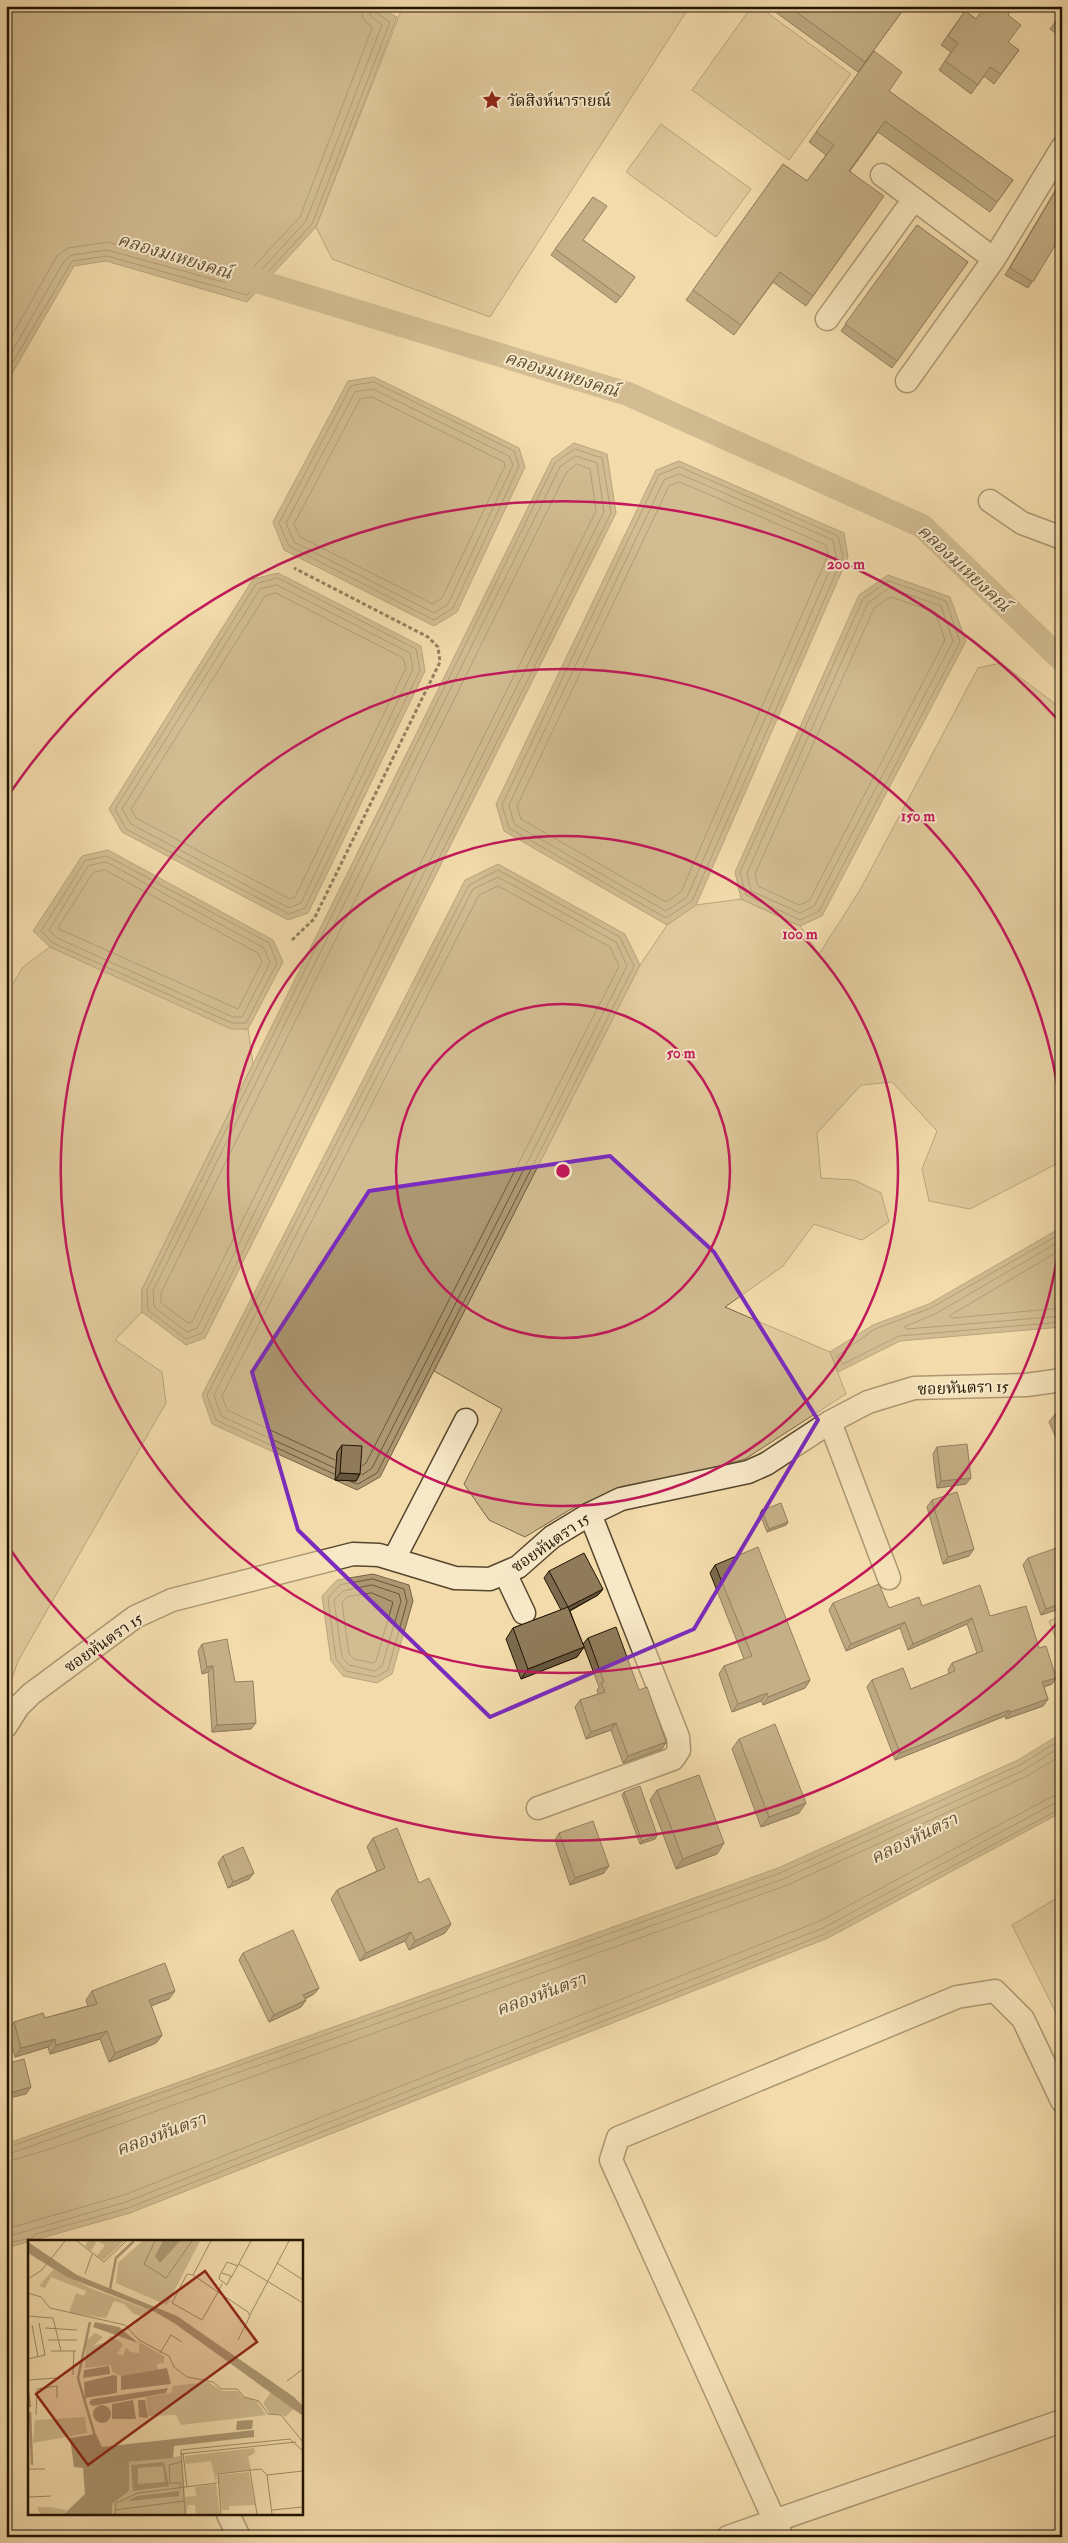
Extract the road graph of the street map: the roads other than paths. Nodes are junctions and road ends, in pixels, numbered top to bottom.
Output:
1 (1062, 148) edge
2 (882, 175) dead end
3 (914, 199) junction
4 (994, 259) junction
5 (827, 319) dead end
6 (907, 381) dead end
7 (990, 501) dead end
8 (1062, 538) edge
9 (1062, 1380) edge
10 (466, 1420) dead end
11 (830, 1422) junction
12 (590, 1514) junction
13 (394, 1559) junction
14 (505, 1573) junction
15 (889, 1578) dead end
16 (524, 1613) dead end
17 (6, 1726) edge
18 (538, 1808) dead end
19 (1062, 2101) edge
20 (1062, 2421) edge
21 (229, 2516) edge
22 (778, 2528) edge
23 (240, 2537) edge
24 (728, 2537) edge

1 - 4 street
2 - 3 street
3 - 4 street
3 - 5 street
4 - 6 street
7 - 8 street
9 - 11 street, ซอยหันตรา 15
10 - 13 street
11 - 12 street, ซอยหันตรา 15
11 - 15 street
12 - 14 street, ซอยหันตรา 15
12 - 18 street
13 - 14 street, ซอยหันตรา 15
13 - 17 street, ซอยหันตรา 15
14 - 16 street
19 - 22 street
20 - 22 street
21 - 23 street
22 - 24 street

